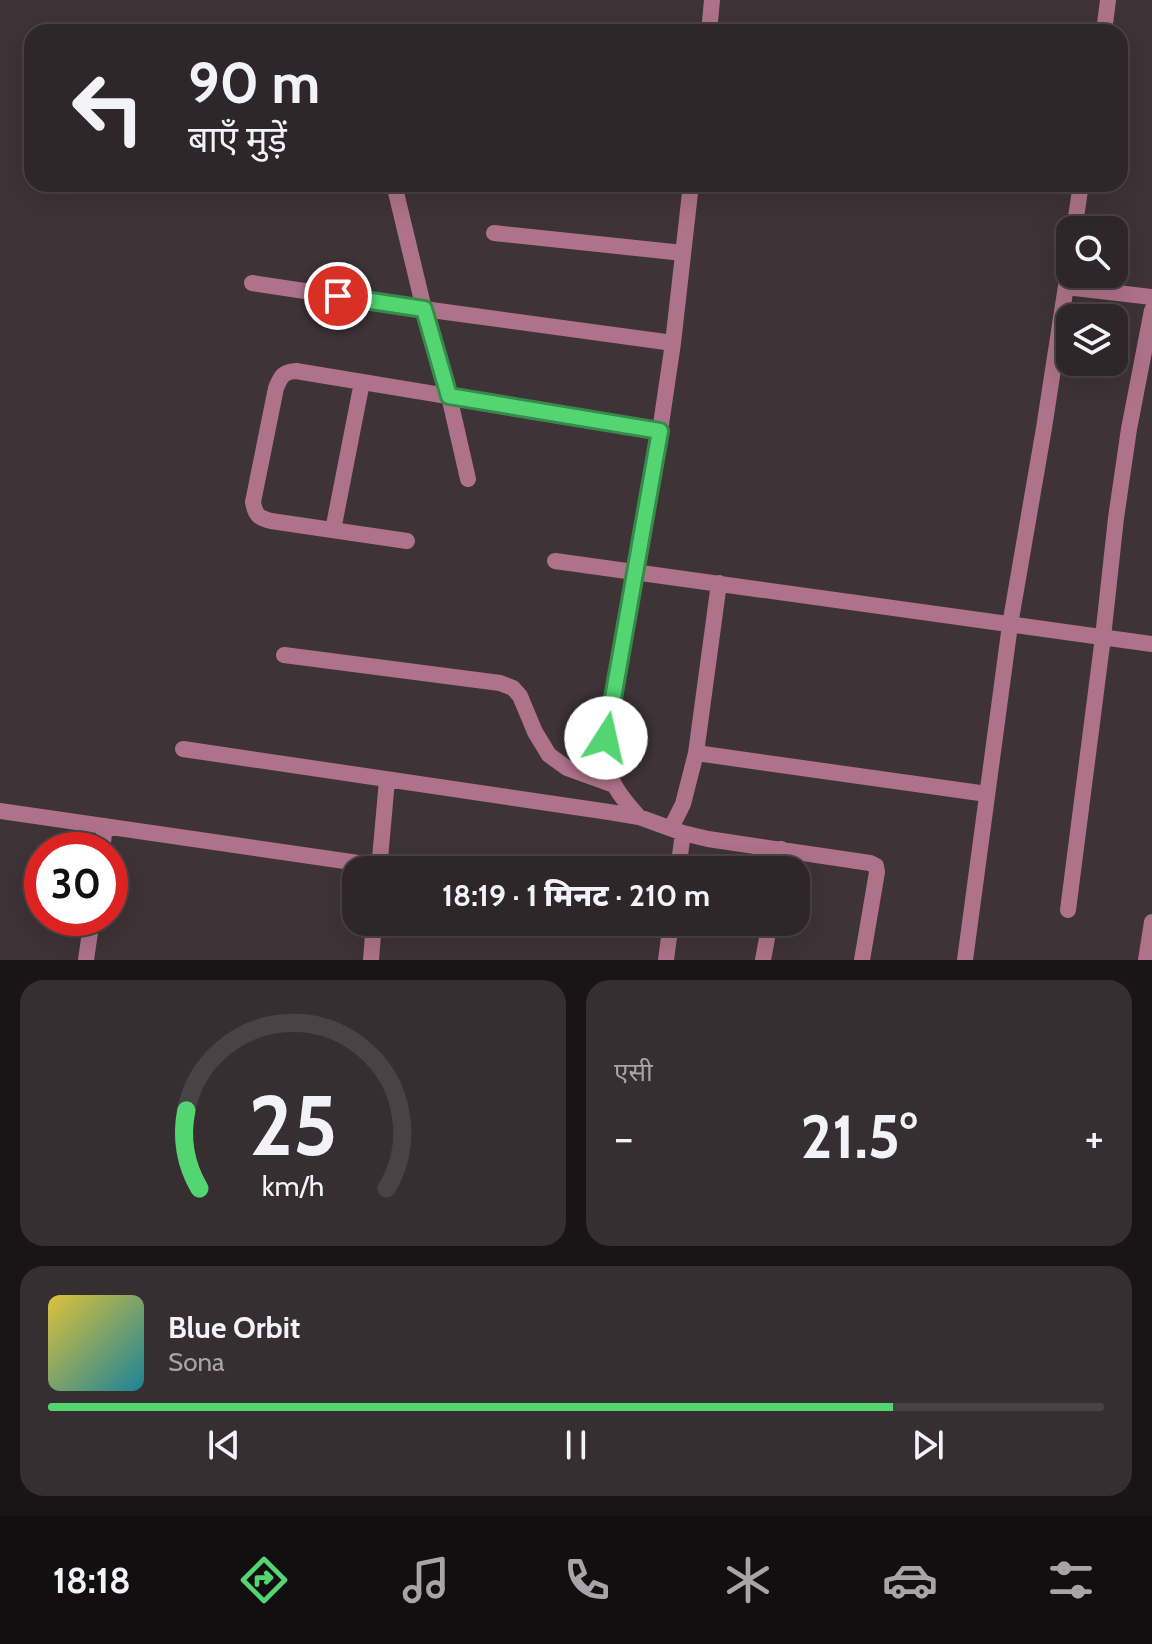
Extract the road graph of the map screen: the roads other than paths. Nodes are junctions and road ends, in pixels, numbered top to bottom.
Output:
1 (712, 0) edge
2 (1108, 0) edge
3 (710, 24) edge
4 (1105, 24) edge
5 (396, 192) edge
6 (690, 192) edge
7 (1080, 192) edge
8 (1076, 216) edge
9 (494, 233) dead end
10 (683, 253) junction
11 (252, 283) dead end
12 (1066, 288) edge
13 (1075, 288) edge
14 (1152, 297) edge
15 (424, 309) junction
16 (1152, 310) edge
17 (673, 343) junction
18 (362, 382) junction
19 (449, 396) junction
20 (660, 431) junction
21 (468, 479) dead end
22 (333, 530) junction
23 (407, 541) dead end
24 (555, 561) dead end
25 (636, 571) junction
26 (719, 583) junction
27 (1010, 625) junction
28 (1103, 637) junction
29 (1152, 644) edge
30 (284, 655) dead end
31 (183, 749) dead end
32 (696, 753) junction
33 (387, 780) junction
34 (614, 785) junction
35 (987, 794) junction
36 (0, 811) edge
37 (639, 817) junction
38 (105, 826) junction
39 (677, 831) junction
40 (104, 832) edge
41 (782, 849) junction
42 (380, 856) edge
43 (678, 856) edge
44 (781, 856) edge
45 (342, 862) edge
46 (1068, 910) dead end
47 (1152, 922) edge
48 (89, 936) edge
49 (373, 936) edge
50 (669, 936) edge
51 (767, 936) edge
52 (86, 960) edge
53 (371, 960) edge
54 (666, 960) edge
55 (763, 960) edge
56 (862, 960) edge
57 (965, 960) edge
58 (1146, 960) edge

1 - 3 street
2 - 4 street
5 - 15 street
6 - 10 street
7 - 8 street
9 - 10 street
10 - 17 street
11 - 15 street
12 - 27 street
13 - 14 street
15 - 17 street
15 - 19 street
16 - 28 street
17 - 20 street
18 - 19 street
18 - 22 street
18 - 22 street
19 - 20 street
19 - 21 street
20 - 25 street
22 - 23 street
24 - 25 street
25 - 26 street
25 - 34 street
26 - 27 street
26 - 32 street
27 - 28 street
27 - 35 street
28 - 29 street
28 - 46 street
30 - 34 street
31 - 33 street
32 - 35 street
32 - 39 street
33 - 37 street
33 - 42 street
34 - 37 street
35 - 57 street
36 - 38 street
37 - 39 street
38 - 40 street
38 - 45 street
39 - 41 street
39 - 43 street
41 - 44 street
41 - 56 street
47 - 58 street
48 - 52 street
49 - 53 street
50 - 54 street
51 - 55 street

